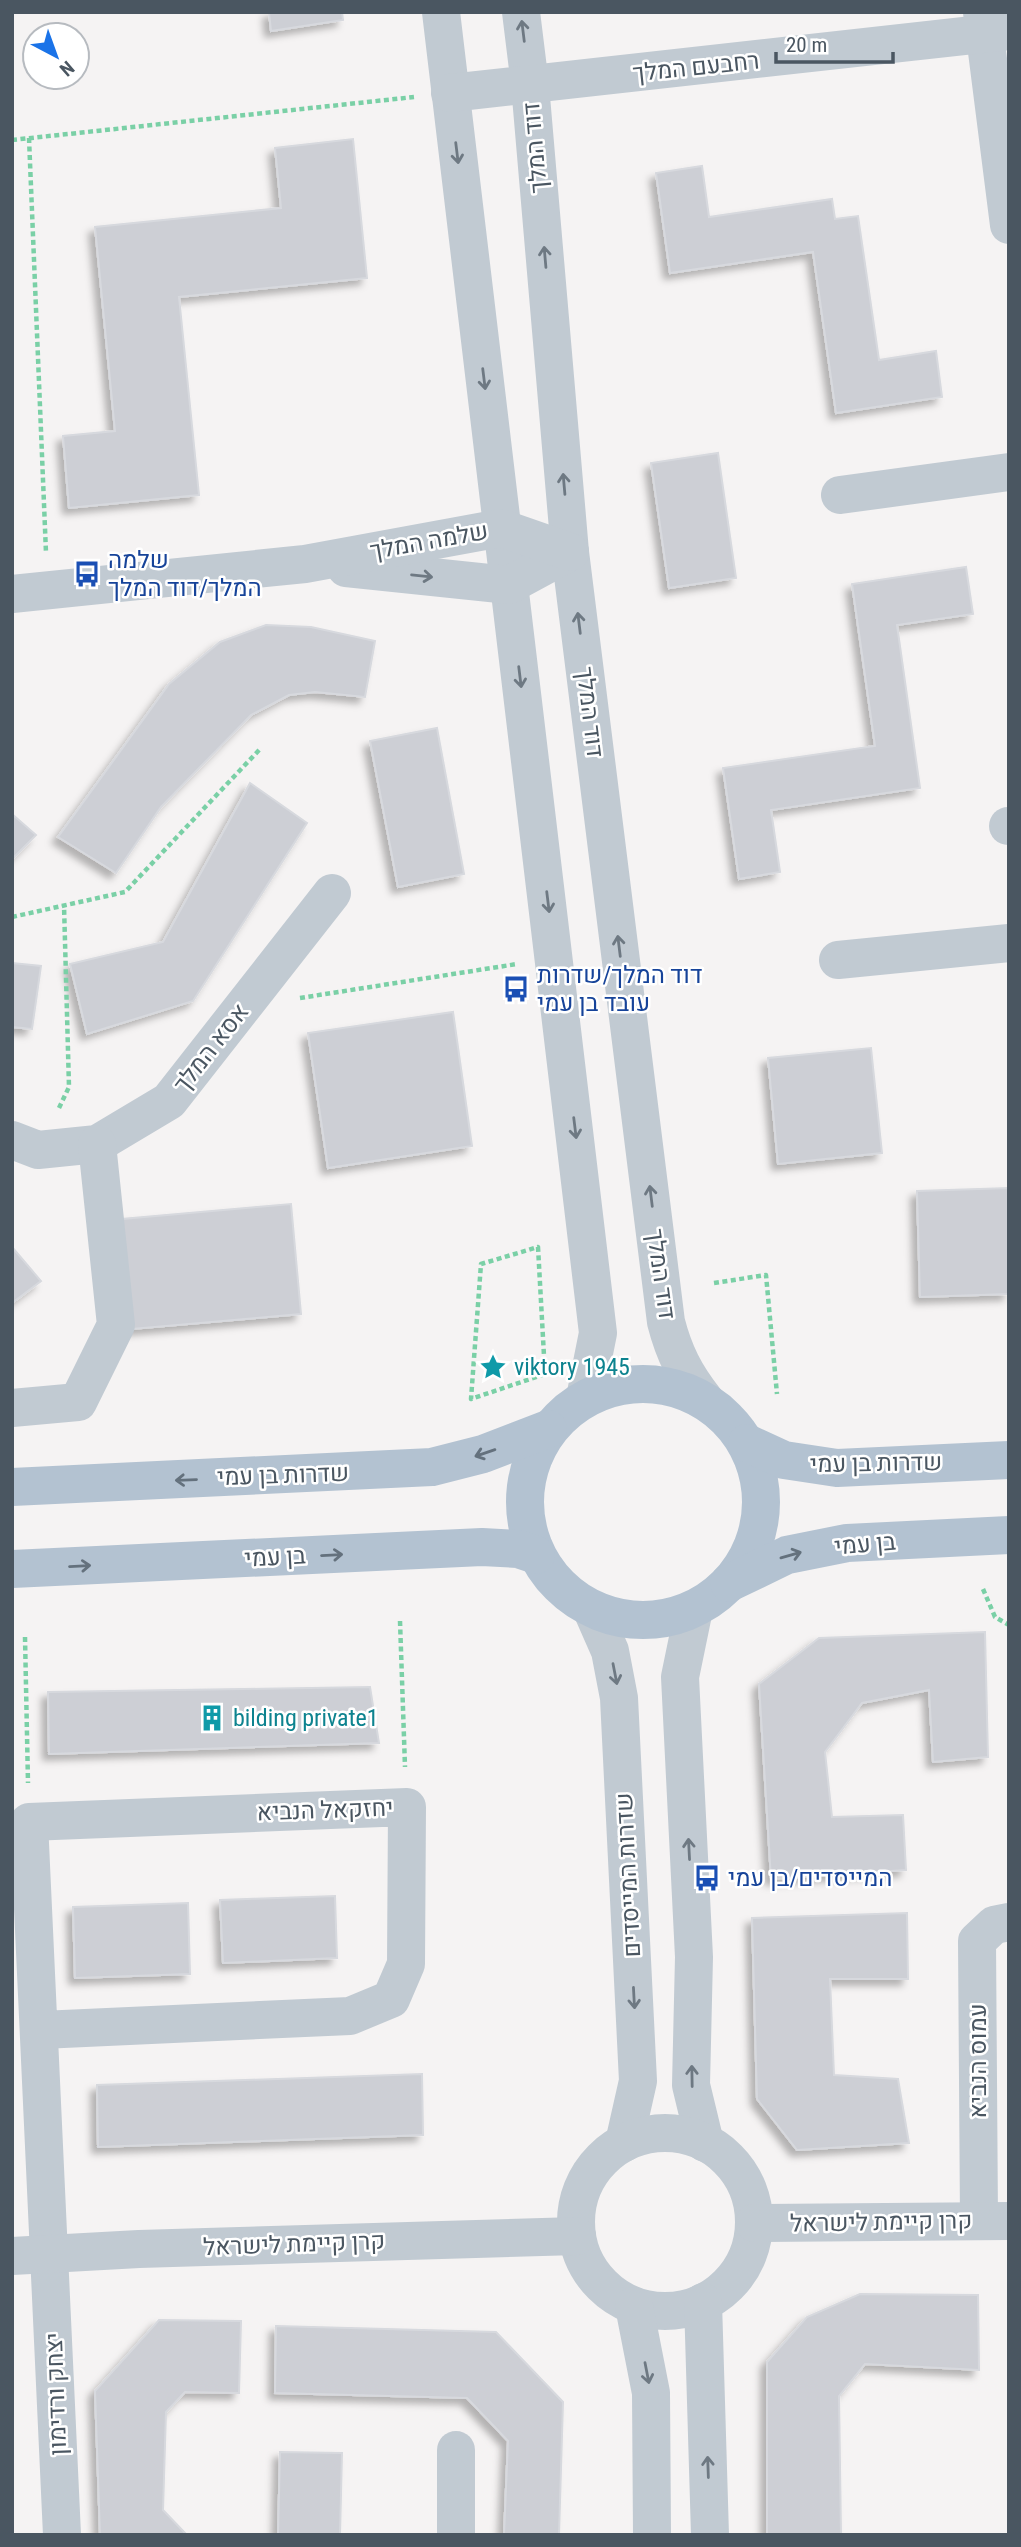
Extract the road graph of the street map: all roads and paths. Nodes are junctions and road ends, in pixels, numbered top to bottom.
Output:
1 (441, 12) edge
2 (521, 12) edge
3 (991, 26) edge
4 (530, 85) junction
5 (450, 93) junction
6 (29, 138) junction
7 (12, 140) edge
8 (1009, 225) edge
9 (1009, 472) edge
10 (840, 495) dead end
11 (501, 528) junction
12 (570, 552) junction
13 (305, 564) junction
14 (509, 584) junction
15 (30, 592) edge
16 (261, 748) dead end
17 (332, 893) dead end
18 (64, 905) junction
19 (12, 917) edge
20 (1009, 943) edge
21 (555, 958) junction
22 (838, 960) dead end
23 (242, 1008) junction
24 (97, 1144) junction
25 (25, 1145) edge
26 (714, 1283) dead end
27 (778, 1394) dead end
28 (585, 1398) junction
29 (471, 1399) joint
30 (705, 1400) junction
31 (12, 1408) edge
32 (548, 1429) junction
33 (747, 1443) junction
34 (1009, 1460) edge
35 (12, 1487) edge
36 (1009, 1535) edge
37 (536, 1555) junction
38 (12, 1569) edge
39 (729, 1583) junction
40 (983, 1589) dead end
41 (694, 1609) junction
42 (592, 1610) junction
43 (400, 1621) dead end
44 (1009, 1625) edge
45 (26, 1637) dead end
46 (407, 1807) junction
47 (29, 1822) junction
48 (1009, 1922) edge
49 (41, 2030) junction
50 (624, 2143) junction
51 (705, 2143) junction
52 (994, 2221) edge
53 (754, 2223) junction
54 (577, 2236) junction
55 (50, 2254) junction
56 (12, 2256) edge
57 (703, 2302) junction
58 (634, 2306) junction
59 (456, 2450) dead end
60 (62, 2535) edge
61 (456, 2535) edge
62 (652, 2535) edge
63 (710, 2535) edge

1 - 5 street
4 -> 2 street, דוד המלך
3 - 4 street, רחבעם המלך
3 - 8 street, רחבעם המלך
4 - 5 street, רחבעם המלך
12 -> 4 street, דוד המלך
5 - 6 path
5 -> 11 street
6 - 7 path
6 - 15 path
9 - 10 street
11 - 12 street, שלמה המלך
11 - 13 street, שלמה המלך
11 - 14 street
12 - 14 street
30 -> 12 street, דוד המלך
13 -> 14 street, שלמה המלך
13 - 15 street, שלמה המלך
14 -> 21 street
16 - 18 path
17 - 23 street, אסא המלך
18 - 19 path
18 - 25 path
20 - 22 street
21 - 23 path
21 -> 28 street
23 - 24 street, אסא המלך
24 - 25 street, אסא המלך
24 - 31 street
26 - 27 path
28 - 30 main road
28 - 32 main road
29 - 29 path
30 - 33 main road
32 -> 35 main road, שדרות בן עמי
32 - 37 main road
33 - 34 main road, שדרות בן עמי
33 - 39 main road
39 -> 36 main road, בן עמי
38 -> 37 main road, בן עמי
37 - 42 main road
39 - 41 main road
40 - 44 path
41 - 42 main road
51 -> 41 street
42 -> 50 street, שדרות המייסדים
43 - 46 path
45 - 47 path
46 - 47 street, יחזקאל הנביא
46 - 49 street, יחזקאל הנביא
47 - 49 street
48 - 52 street, עמוס הנביא
49 - 55 street
50 - 51 street
50 - 54 street
51 - 53 street
52 - 53 street, קרן קיימת לישראל
53 - 57 street
54 - 55 street, קרן קיימת לישראל
54 - 58 street
55 - 56 street, קרן קיימת לישראל
55 - 60 street, יצחק ורדימון
57 - 58 street
63 -> 57 street
58 -> 62 street
59 - 61 street

